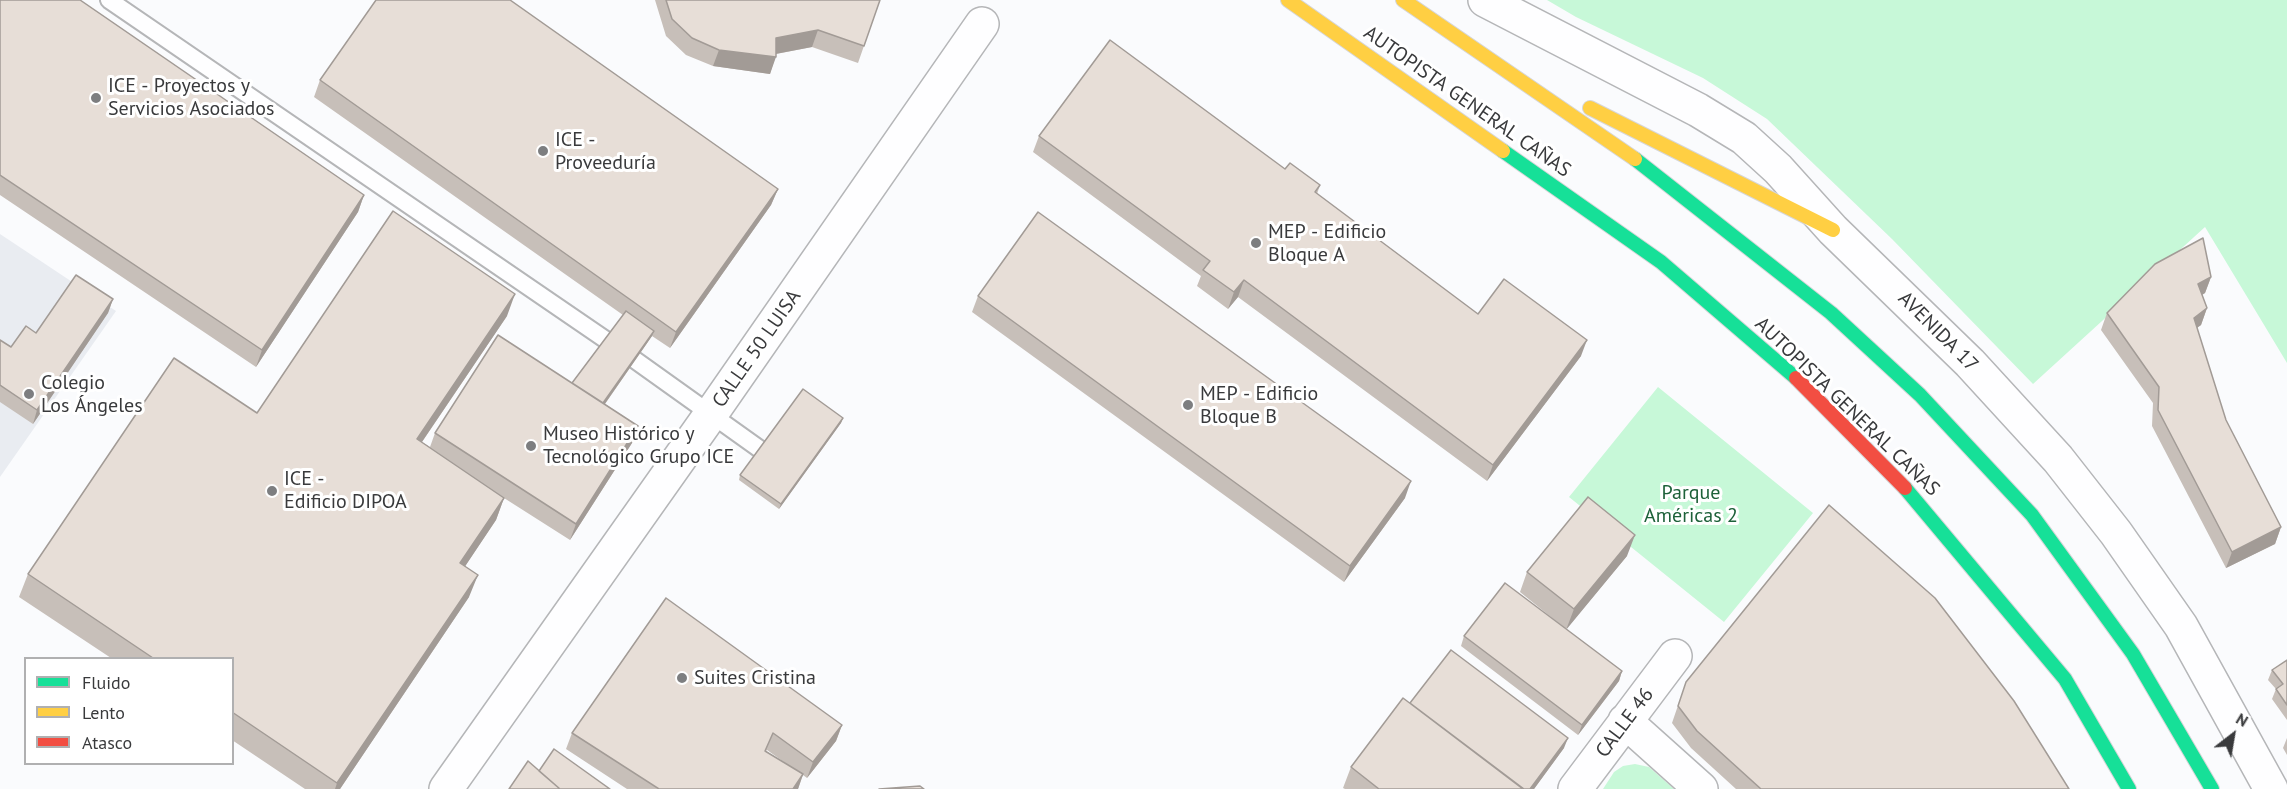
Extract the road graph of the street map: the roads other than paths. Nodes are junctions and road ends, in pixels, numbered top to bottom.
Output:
1 (109, 0) edge
2 (1288, 0) edge
3 (1403, 0) edge
4 (1485, 0) edge
5 (982, 24) dead end
6 (1478, 52) junction
7 (1833, 230) junction
8 (606, 340) edge
9 (635, 360) edge
10 (711, 414) junction
11 (761, 450) edge
12 (1675, 657) dead end
13 (1625, 721) junction
14 (446, 789) edge
15 (1575, 789) edge
16 (1701, 789) edge
17 (2129, 789) edge
18 (2212, 789) edge
19 (2271, 789) edge

1 - 8 lane
2 - 17 highway, AUTOPISTA GENERAL CAÑAS
3 - 6 highway
4 - 7 street, AVENIDA 17
5 - 10 street, CALLE 50 LUISA
6 - 7 highway
6 - 18 highway
7 - 19 street, AVENIDA 17
9 - 10 lane
10 - 11 lane
10 - 14 street, CALLE 50 LUISA
12 - 13 street, CALLE 46
13 - 15 street, CALLE 46
13 - 16 street

